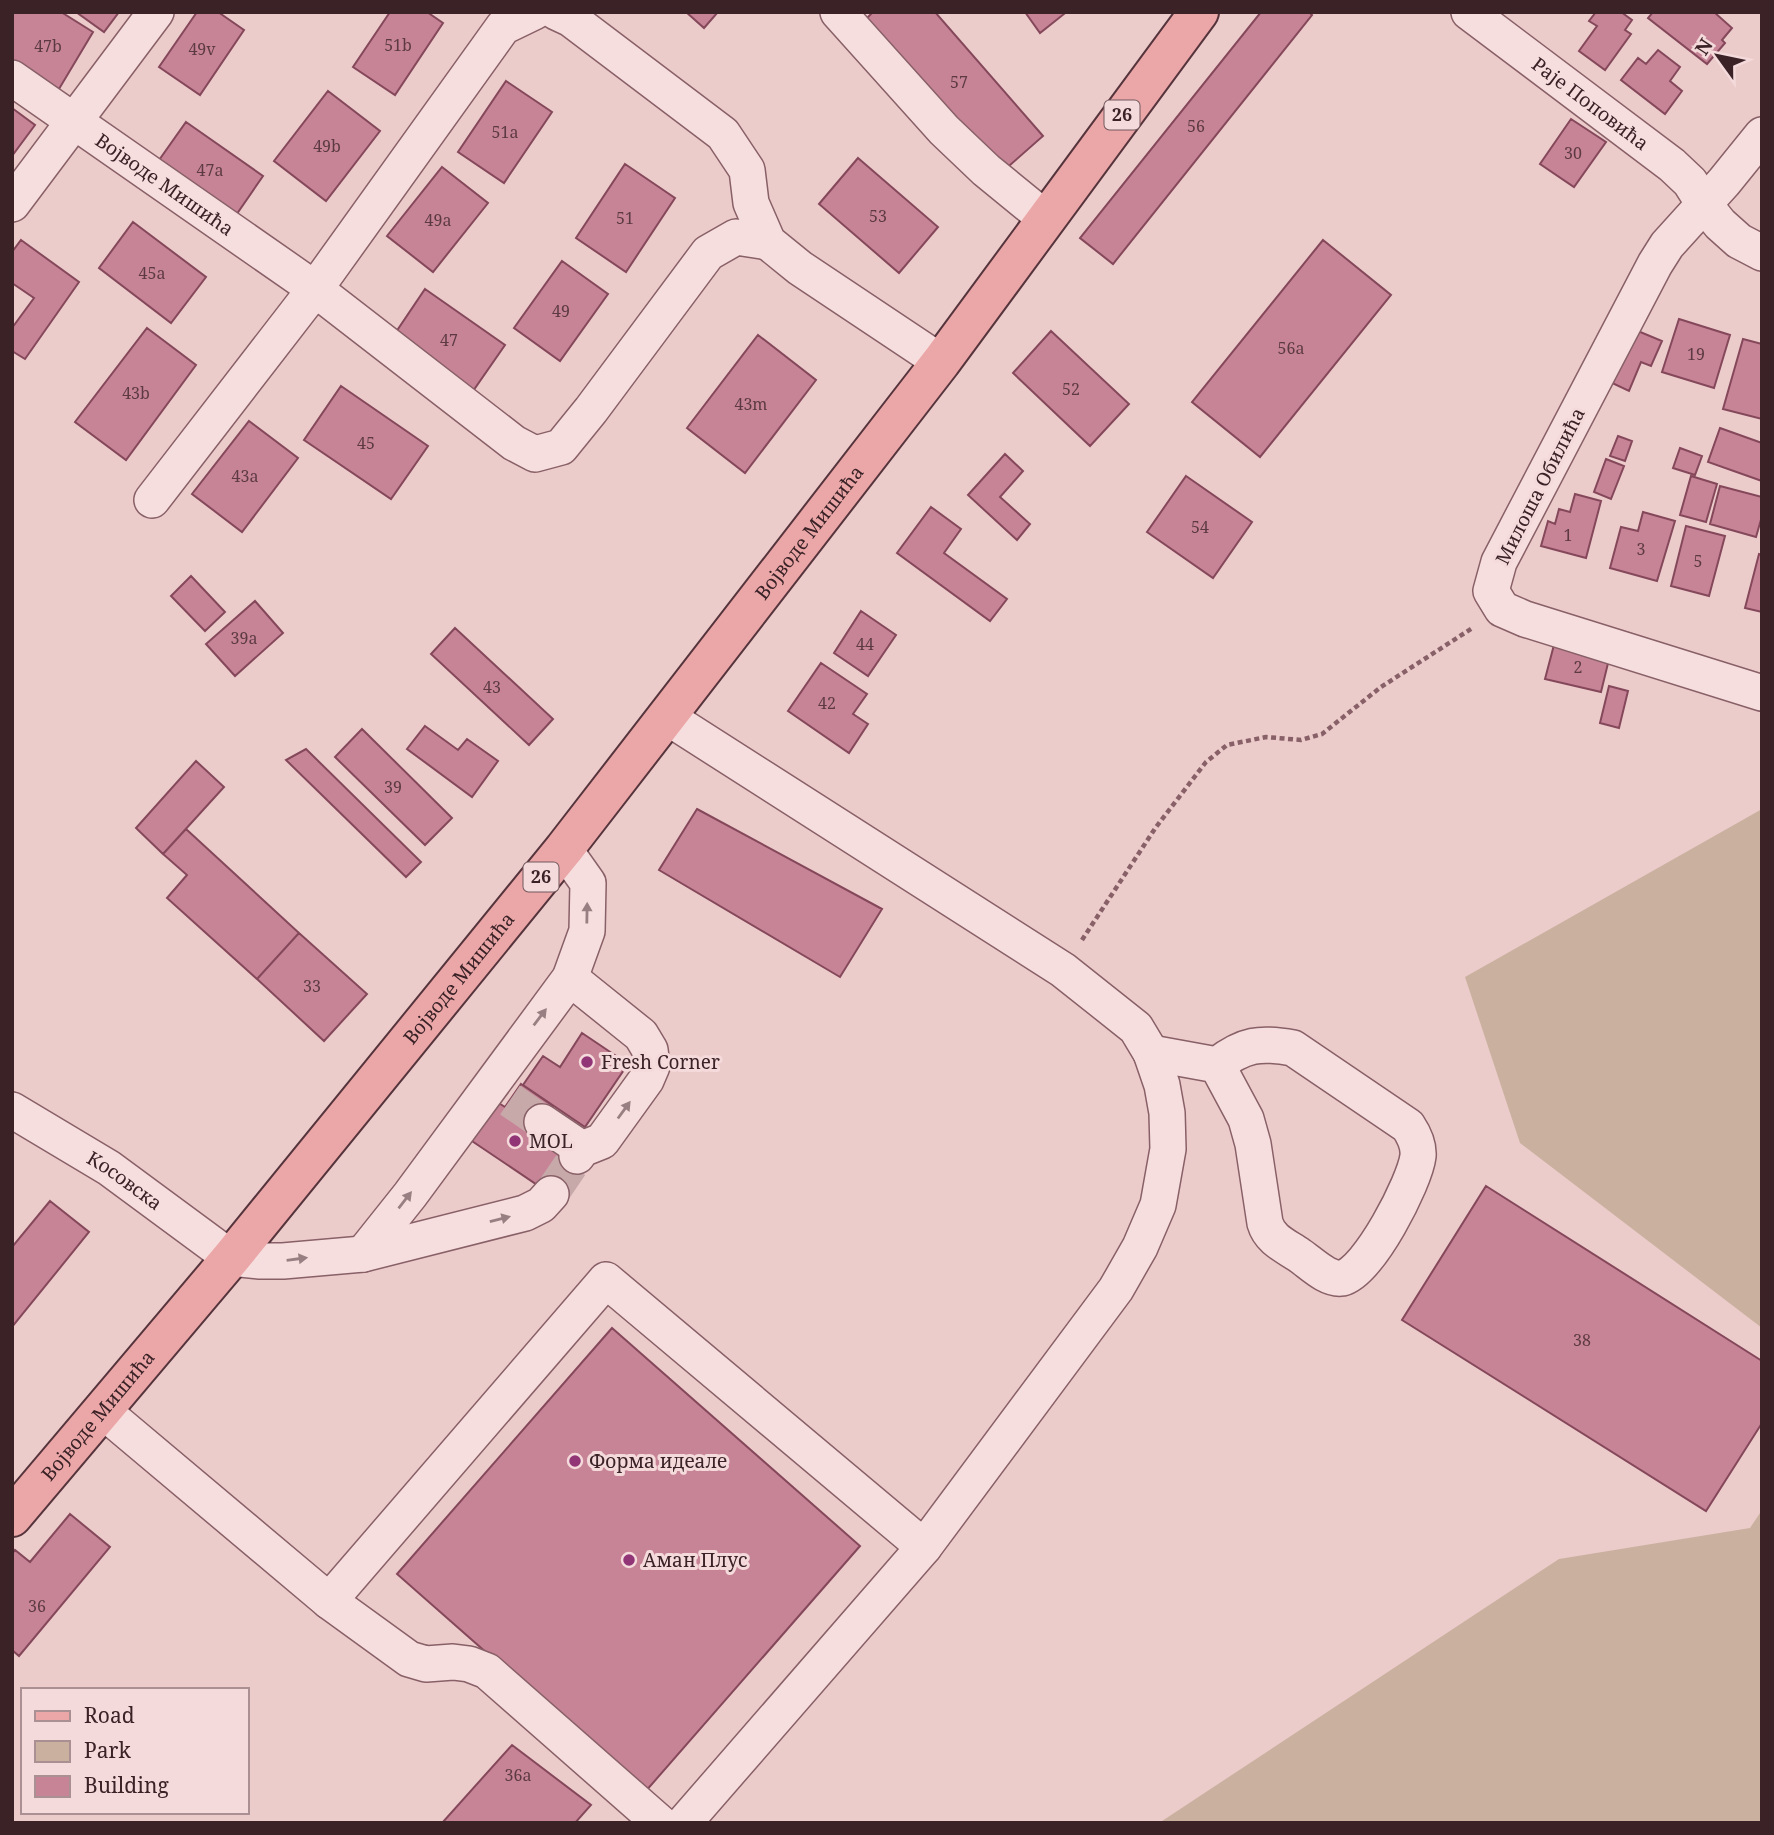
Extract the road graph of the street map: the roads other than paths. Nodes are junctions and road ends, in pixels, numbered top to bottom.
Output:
1 (156, 12) edge
2 (534, 12) edge
3 (556, 12) edge
4 (838, 12) edge
5 (1199, 12) edge
6 (1469, 12) edge
7 (12, 78) edge
8 (75, 122) junction
9 (1762, 135) edge
10 (12, 204) edge
11 (1704, 204) junction
12 (1046, 219) junction
13 (768, 242) junction
14 (1762, 253) edge
15 (315, 289) junction
16 (940, 362) junction
17 (152, 500) dead end
18 (1762, 693) edge
19 (667, 717) junction
20 (564, 849) junction
21 (570, 978) junction
22 (1151, 1053) junction
23 (1217, 1065) junction
24 (12, 1110) edge
25 (542, 1122) tunnel mouth
26 (551, 1194) tunnel mouth
27 (363, 1254) junction
28 (231, 1258) junction
29 (103, 1411) junction
30 (12, 1517) edge
31 (924, 1547) junction
32 (328, 1601) junction
33 (660, 1823) edge
34 (684, 1823) edge

1 - 8 street
2 - 15 street
3 - 13 street
4 - 12 street
5 - 12 main road, Војводе Мишића / 26
6 - 11 street, Раје Поповића
7 - 8 street, Војводе Мишића
8 - 10 street
8 - 15 street, Војводе Мишића
9 - 11 street
11 - 14 street, Раје Поповића
11 - 18 street, Милоша Обилића
12 - 16 main road, Војводе Мишића / 26
13 - 15 street, Војводе Мишића
13 - 16 street
15 - 17 street
16 - 19 main road, Војводе Мишића / 26
19 - 20 main road, Војводе Мишића / 26
19 - 22 street
21 -> 20 street
20 - 28 main road, Војводе Мишића / 26
25 -> 21 street
27 -> 21 street
22 - 23 street
22 - 31 street
23 - 23 street
24 - 28 street, Косовска
27 -> 26 street
28 -> 27 street
28 - 29 main road, Војводе Мишића / 26
29 - 30 main road, Војводе Мишића / 26
29 - 32 street
31 - 32 street
31 - 34 street
32 - 33 street

